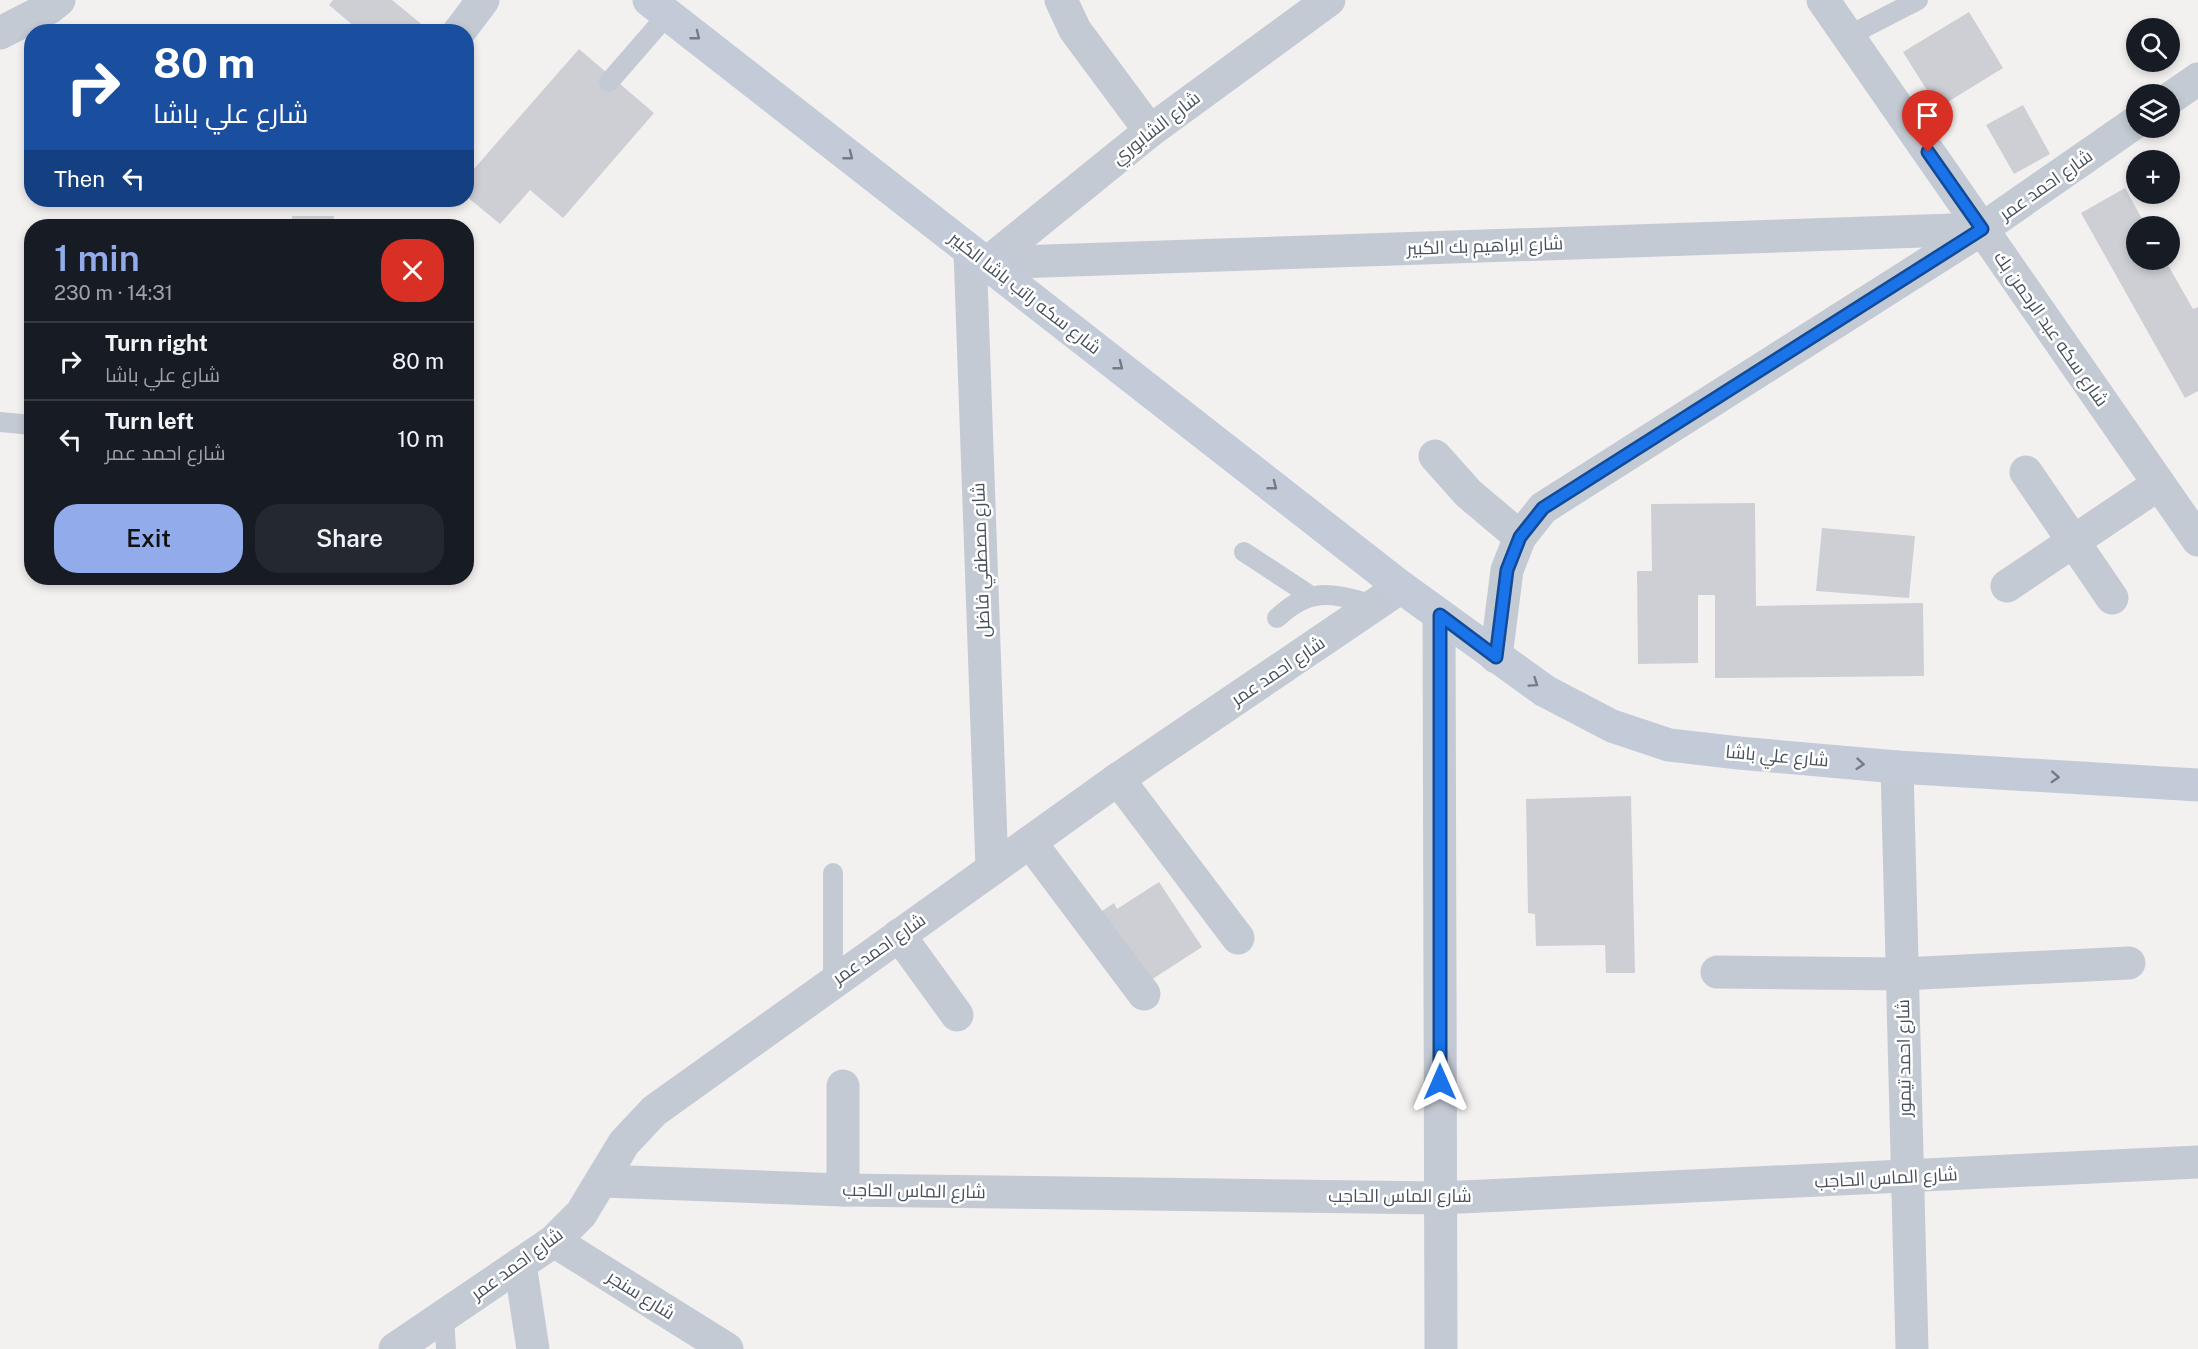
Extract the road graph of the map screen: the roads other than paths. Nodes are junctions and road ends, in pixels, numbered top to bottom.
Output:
1 (59, 0) edge
2 (483, 0) edge
3 (1062, 0) edge
4 (1823, 0) edge
5 (1918, 0) edge
6 (1314, 4) edge
7 (659, 7) edge
8 (465, 24) edge
9 (0, 33) edge
10 (1848, 36) junction
11 (609, 82) dead end
12 (2126, 129) edge
13 (1150, 131) junction
14 (1982, 229) junction
15 (979, 257) junction
16 (0, 422) edge
17 (24, 424) edge
18 (1435, 456) dead end
19 (2026, 472) dead end
20 (2159, 484) junction
21 (1520, 537) junction
22 (2198, 540) edge
23 (2073, 541) junction
24 (1244, 552) dead end
25 (2007, 586) dead end
26 (1311, 596) junction
27 (1388, 596) junction
28 (2112, 598) dead end
29 (1440, 615) junction
30 (1277, 618) dead end
31 (1496, 657) junction
32 (1898, 767) junction
33 (1118, 779) junction
34 (2198, 785) edge
35 (1030, 842) junction
36 (992, 869) junction
37 (833, 873) dead end
38 (899, 935) junction
39 (1238, 938) dead end
40 (2129, 963) dead end
41 (1717, 972) dead end
42 (1902, 974) junction
43 (833, 982) junction
44 (1144, 994) dead end
45 (957, 1015) dead end
46 (843, 1086) dead end
47 (2198, 1162) edge
48 (1907, 1177) junction
49 (602, 1181) junction
50 (843, 1190) junction
51 (1440, 1198) junction
52 (554, 1241) junction
53 (520, 1264) junction
54 (444, 1316) junction
55 (395, 1349) edge
56 (446, 1349) edge
57 (533, 1349) edge
58 (728, 1349) edge
59 (1441, 1349) edge
60 (1912, 1349) edge

1 - 9 street
2 - 8 street
3 - 13 street
4 - 10 street, شارع سكه عبد الرحمن بك
5 - 10 lane
6 - 13 street, شارع الشابوري
7 - 11 lane
7 -> 15 main road, شارع سكه راتب باشا الكبير
10 - 14 street, شارع سكه عبد الرحمن بك
12 - 14 street, شارع احمد عمر
13 - 15 street, شارع الشابوري
14 - 15 street, شارع ابراهيم بك الكبير
14 - 20 street, شارع سكه عبد الرحمن بك
14 - 21 street, شارع احمد عمر
15 -> 27 main road, شارع سكه راتب باشا الكبير
15 - 36 street, شارع مصطفي فاضل
16 - 17 lane
18 - 21 street
19 - 23 street
20 - 22 street, شارع سكه عبد الرحمن بك
20 - 23 street
21 - 31 street, شارع احمد عمر
23 - 25 street
23 - 28 street
24 - 26 lane
26 - 27 lane
26 - 30 lane
27 - 29 main road, شارع علي باشا
27 - 33 street, شارع احمد عمر
29 - 31 main road, شارع علي باشا
29 - 51 street
31 -> 32 main road, شارع علي باشا
32 -> 34 main road, شارع علي باشا
32 - 42 street, شارع احمد تيمور
33 - 35 street, شارع احمد عمر
33 - 39 street
35 - 36 street, شارع احمد عمر
35 - 44 street
36 - 38 street, شارع احمد عمر
37 - 43 lane
38 - 43 street, شارع احمد عمر
38 - 45 street
40 - 42 street
41 - 42 street
42 - 48 street, شارع احمد تيمور
43 - 49 street, شارع احمد عمر
46 - 50 street
47 - 48 street, شارع الماس الحاجب
48 - 51 street, شارع الماس الحاجب
48 - 60 street, شارع احمد تيمور
49 - 50 street, شارع الماس الحاجب
49 - 52 street, شارع احمد عمر
50 - 51 street, شارع الماس الحاجب
51 - 59 street
52 - 53 street, شارع احمد عمر
52 - 58 street, شارع سنجر
53 - 54 street, شارع احمد عمر
53 - 57 street
54 - 55 street, شارع احمد عمر
54 - 56 lane

